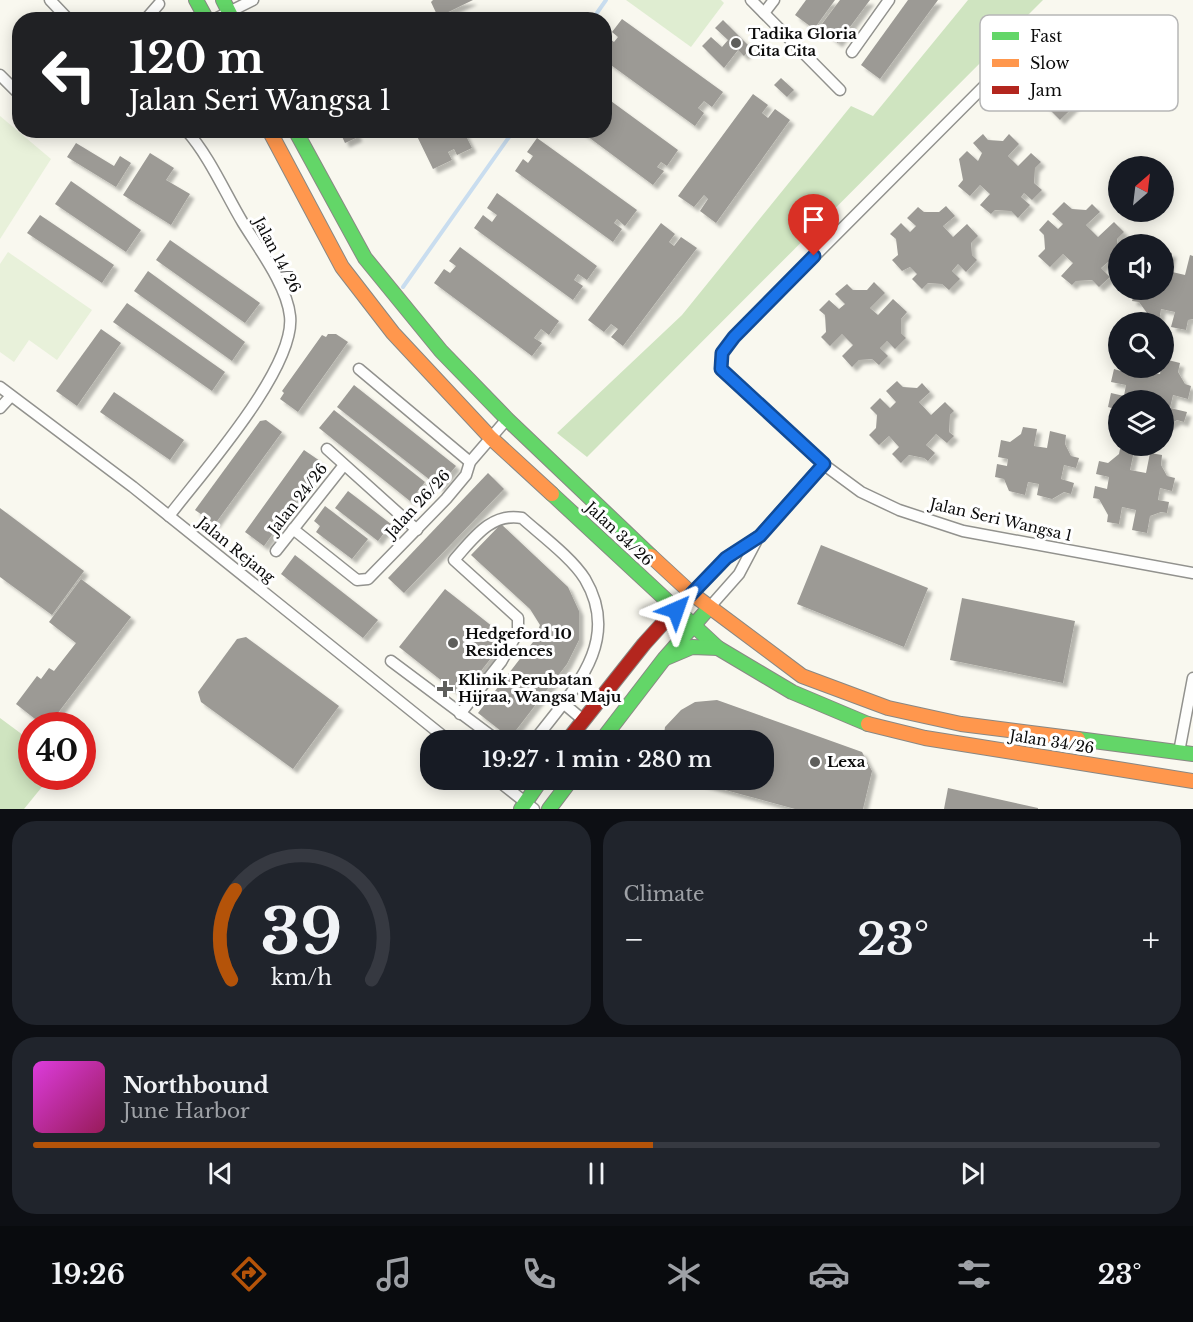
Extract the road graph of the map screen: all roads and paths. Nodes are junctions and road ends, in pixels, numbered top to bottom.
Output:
1 (253, 0) edge
2 (751, 0) edge
3 (774, 0) edge
4 (889, 0) edge
5 (159, 4) dead end
6 (228, 10) edge
7 (152, 12) edge
8 (764, 13) junction
9 (852, 52) dead end
10 (0, 75) edge
11 (12, 87) edge
12 (840, 90) dead end
13 (980, 90) edge
14 (193, 138) edge
15 (273, 138) edge
16 (299, 138) edge
17 (359, 369) dead end
18 (0, 387) edge
19 (11, 396) junction
20 (0, 408) edge
21 (507, 419) junction
22 (491, 438) junction
23 (327, 449) dead end
24 (470, 462) junction
25 (824, 464) junction
26 (344, 465) junction
27 (169, 516) junction
28 (293, 530) junction
29 (417, 530) junction
30 (760, 536) junction
31 (276, 551) dead end
32 (1193, 573) edge
33 (643, 579) junction
34 (691, 593) junction
35 (708, 609) junction
36 (676, 610) junction
37 (692, 625) junction
38 (644, 644) junction
39 (718, 648) junction
40 (664, 658) junction
41 (391, 661) dead end
42 (1193, 678) edge
43 (563, 703) junction
44 (460, 714) junction
45 (582, 720) junction
46 (435, 730) edge
47 (483, 730) edge
48 (542, 730) edge
49 (575, 730) edge
50 (609, 730) edge
51 (1186, 753) edge
52 (1193, 781) edge
53 (508, 790) edge
54 (536, 790) edge
55 (563, 790) edge
56 (527, 807) edge
57 (549, 809) edge

1 - 6 street
2 - 8 street
3 - 8 street
4 - 9 street
5 - 7 street
8 - 12 street
10 - 11 street
13 - 25 street, Jalan Seri Wangsa 1
14 - 27 street, Jalan 14/26
15 - 22 main road, Jalan 34/26
16 - 21 main road, Jalan 34/26
17 - 24 street
18 - 19 street, Jalan Rejang
19 - 20 street
19 - 27 street, Jalan Rejang
21 - 22 street, Jalan 26/26
21 - 34 main road, Jalan 34/26
22 - 24 street, Jalan 26/26
22 - 33 main road, Jalan 34/26
23 - 26 street
24 - 29 street, Jalan 26/26
25 - 30 street
25 - 32 street, Jalan Seri Wangsa 1
26 - 28 street, Jalan 24/26
26 - 29 street
27 - 46 street, Jalan Rejang
28 - 29 street, Jalan 26/26
28 - 31 street, Jalan 24/26
30 - 34 street
30 - 35 street
33 - 36 main road, Jalan 34/26
33 - 38 main road
34 - 35 main road, Jalan 34/26
34 - 36 main road
35 - 37 main road
35 - 51 main road, Jalan 34/26
36 - 37 main road, Jalan 34/26
36 - 38 main road
37 - 39 main road, Jalan 34/26
37 - 40 main road
38 - 45 main road
39 - 40 main road
39 - 52 main road, Jalan 34/26
40 - 50 main road
41 - 44 street
42 - 51 street
43 - 44 street
43 - 45 street
43 - 48 street
44 - 47 street
45 - 49 main road
53 - 56 street
54 - 56 main road
55 - 57 main road

